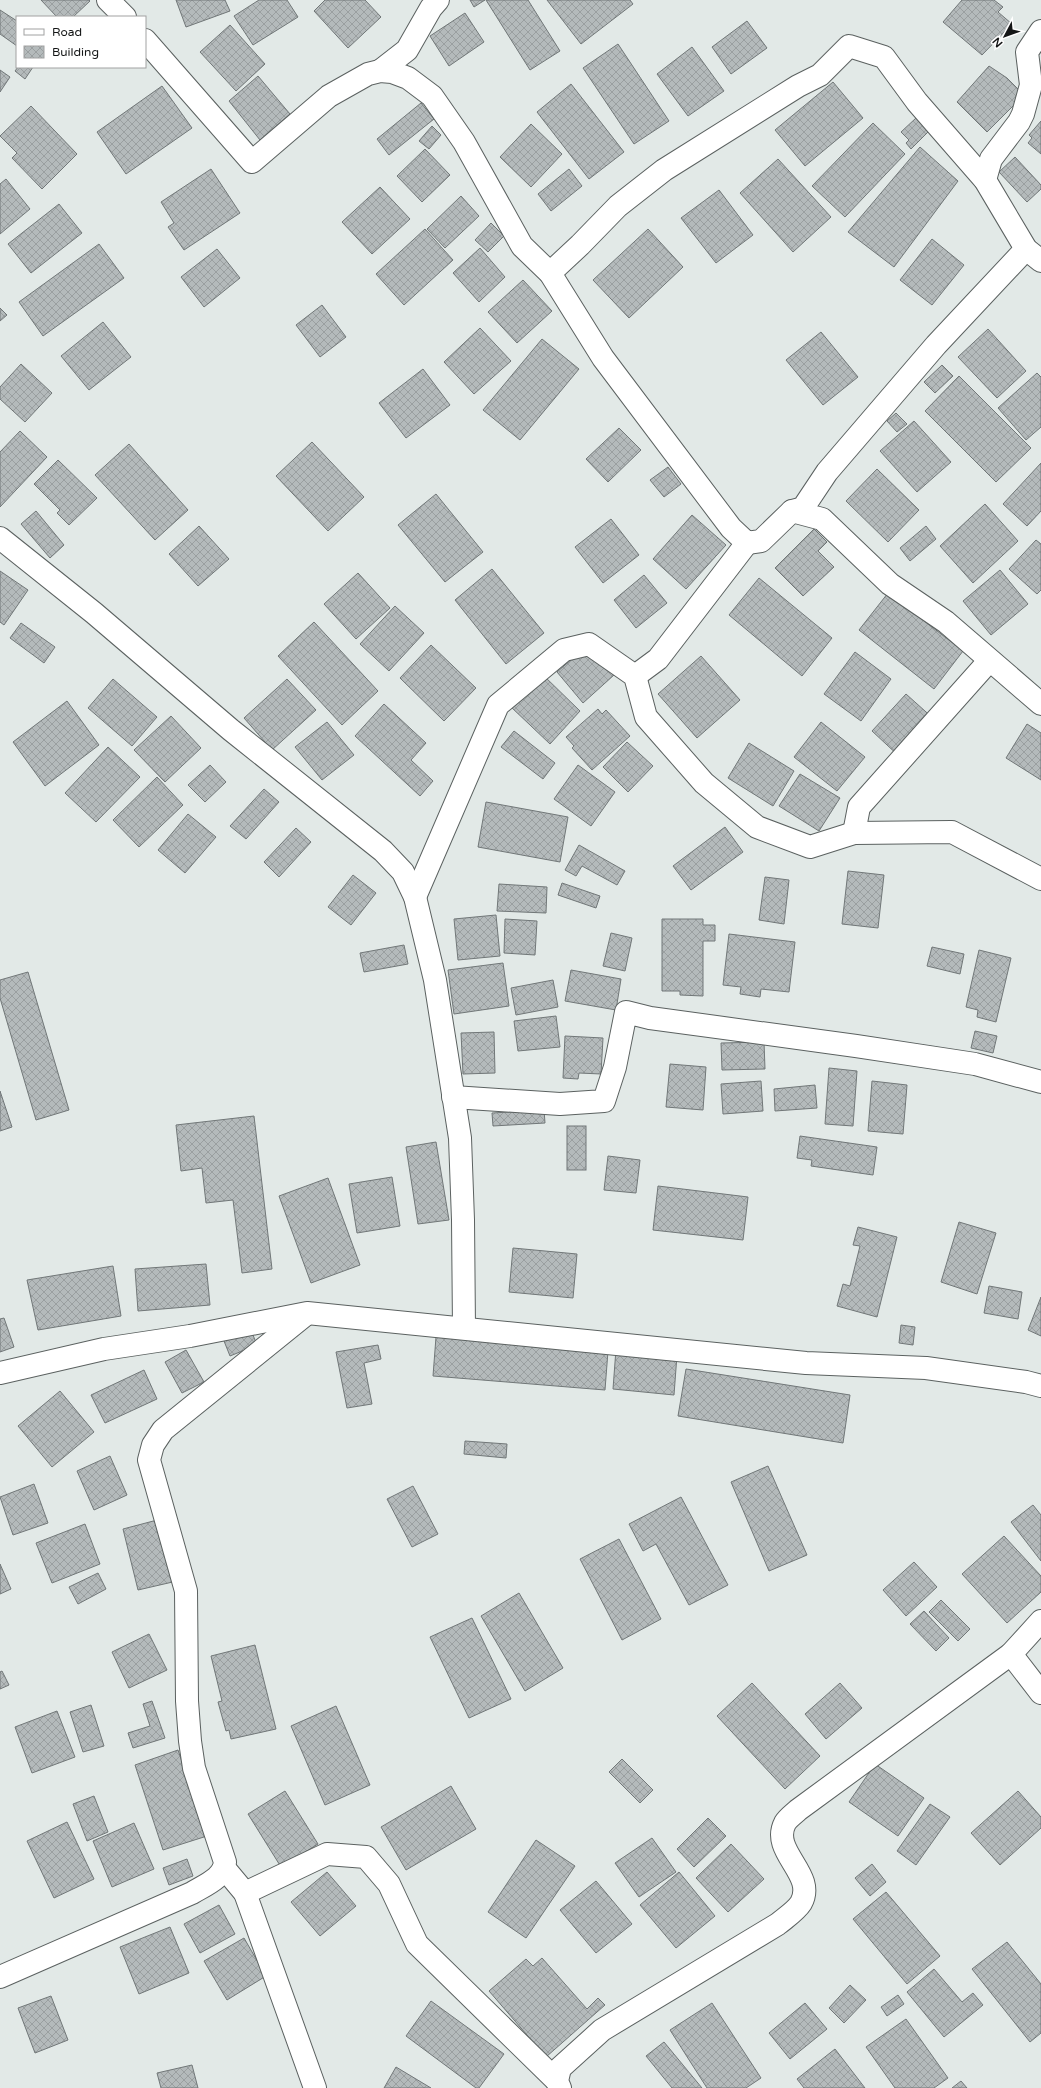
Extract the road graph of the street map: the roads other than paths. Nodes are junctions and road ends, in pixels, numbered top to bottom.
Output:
1 (108, 0) edge
2 (438, 0) edge
3 (124, 16) edge
4 (1041, 31) edge
5 (146, 41) edge
6 (380, 71) junction
7 (985, 180) junction
8 (1033, 255) edge
9 (550, 273) junction
10 (792, 511) junction
11 (0, 538) edge
12 (747, 543) junction
13 (989, 661) junction
14 (635, 676) junction
15 (1041, 704) edge
16 (854, 833) junction
17 (1041, 878) edge
18 (415, 897) junction
19 (1041, 1082) edge
20 (453, 1097) junction
21 (307, 1313) junction
22 (464, 1328) junction
23 (0, 1372) edge
24 (1041, 1386) edge
25 (1041, 1621) edge
26 (1011, 1654) junction
27 (1041, 1693) edge
28 (225, 1869) junction
29 (245, 1893) junction
30 (0, 1977) edge
31 (559, 2084) edge
32 (315, 2088) edge

1 - 3 street
2 - 6 street
4 - 7 street
5 - 6 street
6 - 9 street
7 - 8 street
7 - 9 street
8 - 10 street
9 - 12 street
10 - 12 street
10 - 13 street
11 - 18 street
12 - 14 street
13 - 15 street
13 - 16 street
14 - 16 street
14 - 18 street
16 - 17 street
18 - 20 street
19 - 20 street
20 - 22 street
21 - 22 street
21 - 23 street
21 - 28 street
22 - 24 street
25 - 26 street
26 - 27 street
26 - 31 street
28 - 29 street
28 - 30 street
29 - 31 street
29 - 32 street

